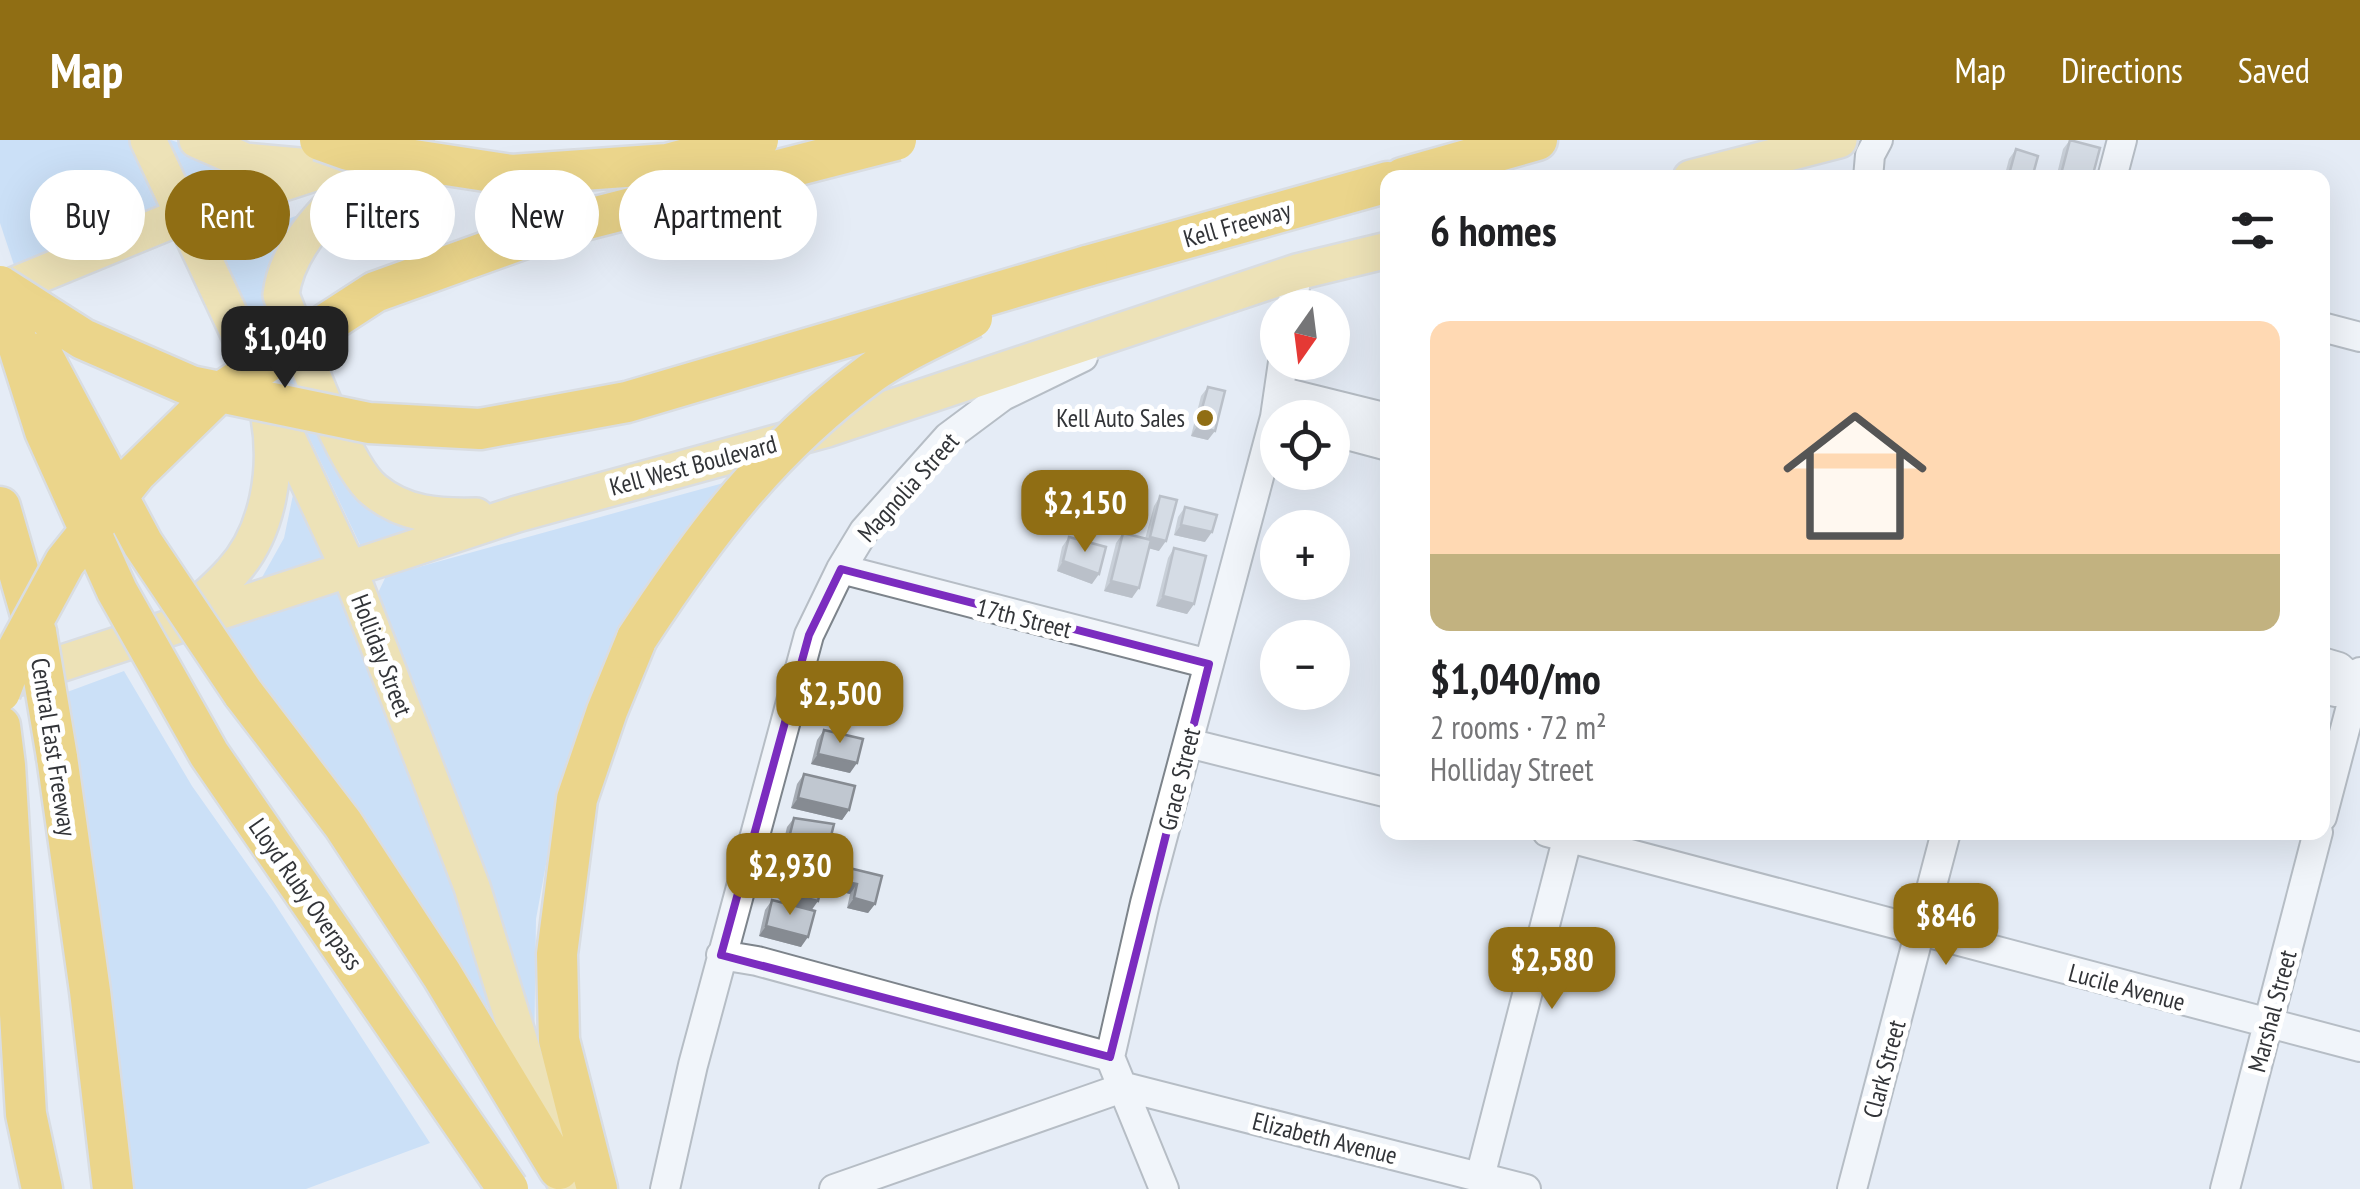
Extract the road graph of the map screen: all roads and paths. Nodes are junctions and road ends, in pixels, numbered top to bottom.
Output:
1 (148, 140) edge
2 (197, 140) edge
3 (758, 140) edge
4 (896, 140) edge
5 (1537, 140) edge
6 (1840, 140) edge
7 (1878, 140) edge
8 (2122, 140) edge
9 (403, 144) edge
10 (325, 154) edge
11 (289, 170) edge
12 (1431, 170) edge
13 (1742, 170) edge
14 (1869, 170) edge
15 (2114, 170) edge
16 (165, 175) edge
17 (1380, 184) edge
18 (165, 224) edge
19 (1380, 252) edge
20 (0, 260) edge
21 (206, 260) edge
22 (1088, 266) junction
23 (1297, 272) junction
24 (0, 289) edge
25 (1294, 290) edge
26 (2330, 329) edge
27 (2360, 337) edge
28 (261, 378) junction
29 (1350, 415) edge
30 (1380, 417) edge
31 (1350, 436) edge
32 (1380, 444) edge
33 (1260, 474) edge
34 (0, 507) edge
35 (516, 514) junction
36 (348, 567) junction
37 (841, 569) junction
38 (178, 623) junction
39 (1208, 664) junction
40 (2330, 664) edge
41 (2359, 681) edge
42 (0, 688) edge
43 (2330, 691) edge
44 (1188, 743) junction
45 (3, 746) edge
46 (2330, 788) edge
47 (1380, 790) edge
48 (1560, 840) edge
49 (1583, 840) edge
50 (1944, 840) edge
51 (2316, 840) edge
52 (1920, 931) junction
53 (722, 955) junction
54 (2268, 1025) junction
55 (2360, 1047) edge
56 (1110, 1057) junction
57 (1124, 1087) junction
58 (1480, 1178) junction
59 (563, 1179) edge
60 (42, 1189) edge
61 (113, 1189) edge
62 (508, 1189) edge
63 (597, 1189) edge
64 (666, 1189) edge
65 (834, 1189) edge
66 (1164, 1189) edge
67 (1526, 1189) edge
68 (1852, 1189) edge
69 (2225, 1189) edge

1 - 16 main road, Holliday Street
2 - 10 main road
3 - 10 highway, bridge
4 - 42 highway, bridge
5 - 12 highway
6 - 13 main road
7 - 14 street
8 - 15 street
9 - 10 main road
9 - 35 main road
10 - 11 main road
17 - 22 highway, Kell Freeway
18 - 24 main road
19 - 23 main road, Kell West Boulevard
20 - 59 highway, bridge
21 - 28 main road, Holliday Street
22 - 24 highway, bridge
22 - 63 highway, bridge
23 - 25 street
23 - 35 main road, Kell West Boulevard
23 - 37 street, Magnolia Street
24 - 62 highway, Lloyd Ruby Overpass, bridge
26 - 27 street
28 - 36 main road, Holliday Street
28 - 38 main road
29 - 30 street
31 - 32 street
33 - 39 street, Grace Street
34 - 61 highway, Central East Freeway, bridge
35 - 36 main road, Kell West Boulevard
36 - 38 main road, Kell West Boulevard
36 - 59 main road, Holliday Street
37 - 39 street, 17th Street
37 - 53 street, Magnolia Street
38 - 42 main road, Kell West Boulevard
39 - 44 street, Grace Street
40 - 41 street
41 - 43 street
41 - 46 street
44 - 47 street
44 - 56 street, Grace Street
45 - 60 highway
48 - 58 street
49 - 52 street, Lucile Avenue
50 - 52 street, Clark Street
51 - 54 street, Marshal Street
52 - 54 street, Lucile Avenue
52 - 68 street, Clark Street
53 - 56 street
53 - 64 street, Magnolia Street
54 - 55 street, Lucile Avenue
54 - 69 street, Marshal Street
56 - 57 street
57 - 58 street, Elizabeth Avenue
57 - 65 street
57 - 66 street
58 - 67 street, Elizabeth Avenue

